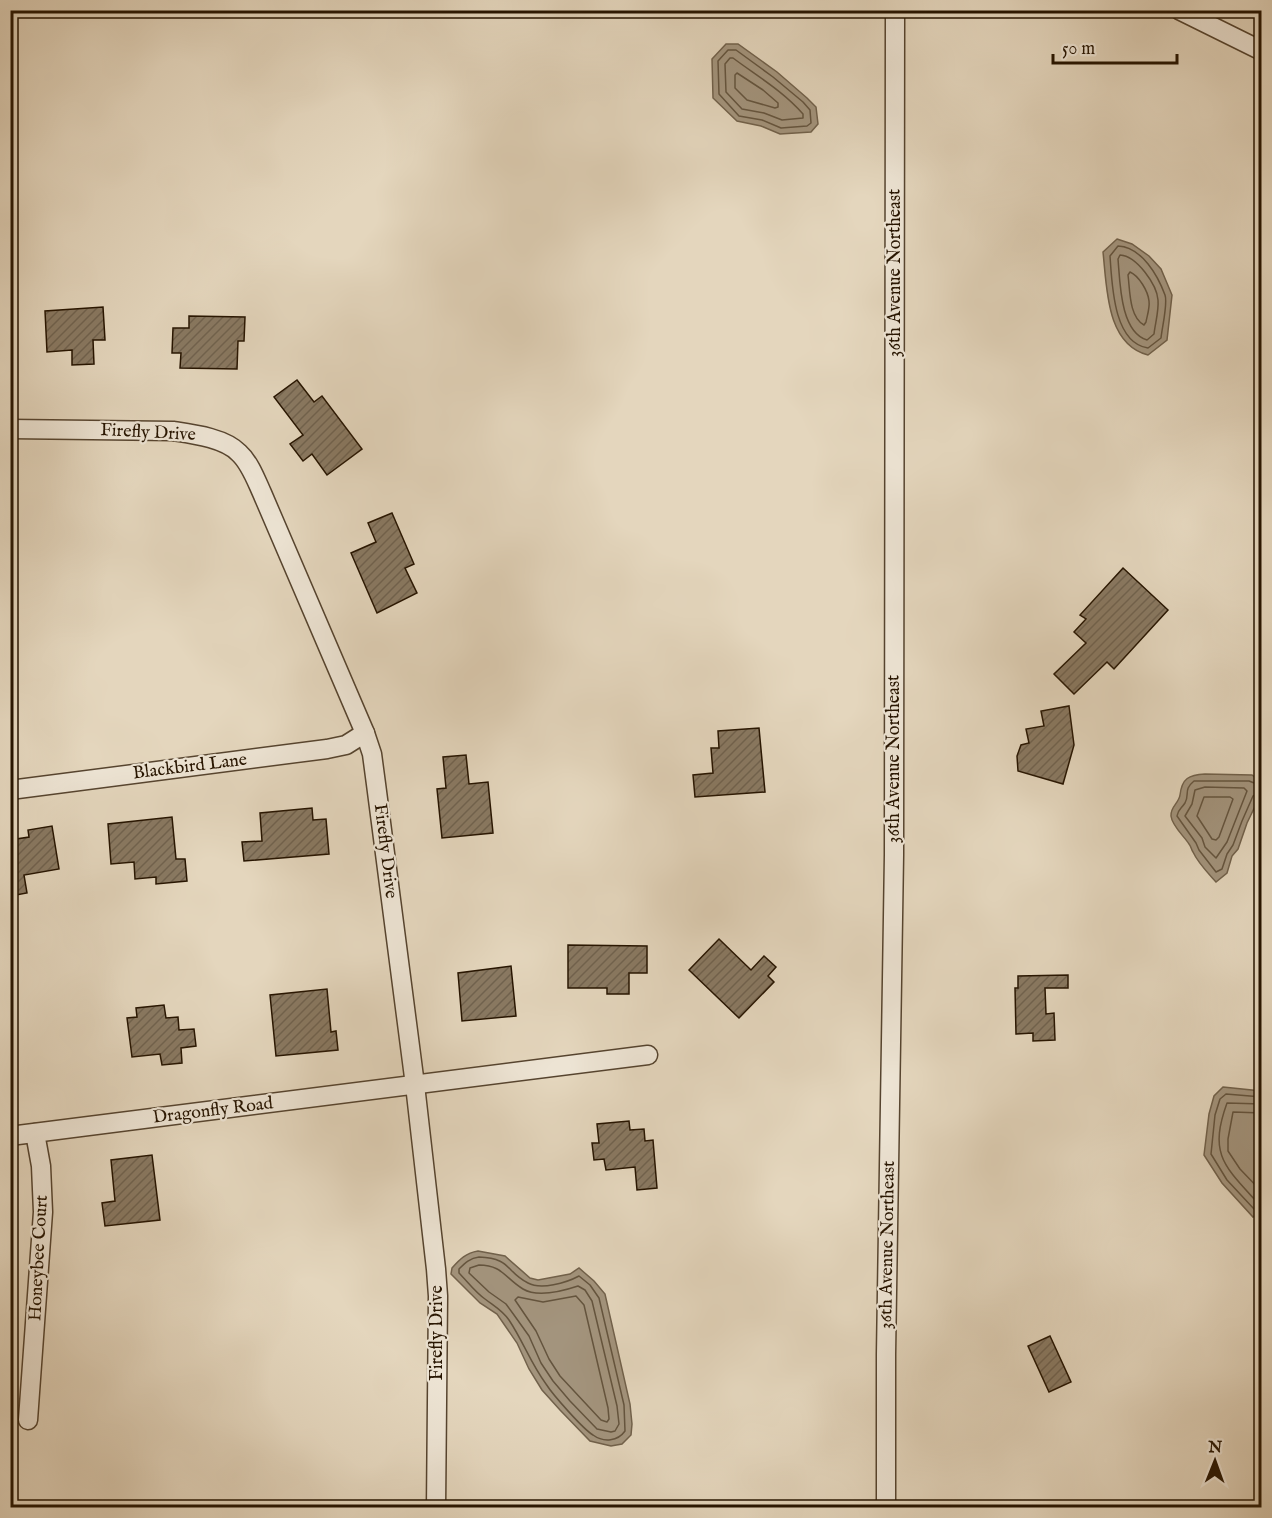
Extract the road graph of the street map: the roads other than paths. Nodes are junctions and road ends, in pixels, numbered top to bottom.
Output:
1 (895, 10) edge
2 (1179, 10) edge
3 (1262, 51) edge
4 (10, 429) edge
5 (365, 733) junction
6 (10, 790) edge
7 (648, 1055) dead end
8 (415, 1085) junction
9 (35, 1133) junction
10 (10, 1136) edge
11 (28, 1420) dead end
12 (436, 1508) edge
13 (886, 1508) edge

1 - 13 street, 36th Avenue Northeast
2 - 3 street
4 - 5 street, Firefly Drive
5 - 6 street, Blackbird Lane
5 - 8 street, Firefly Drive
7 - 8 street, Dragonfly Road
8 - 9 street, Dragonfly Road
8 - 12 street, Firefly Drive
9 - 10 street, Dragonfly Road
9 - 11 street, Honeybee Court

